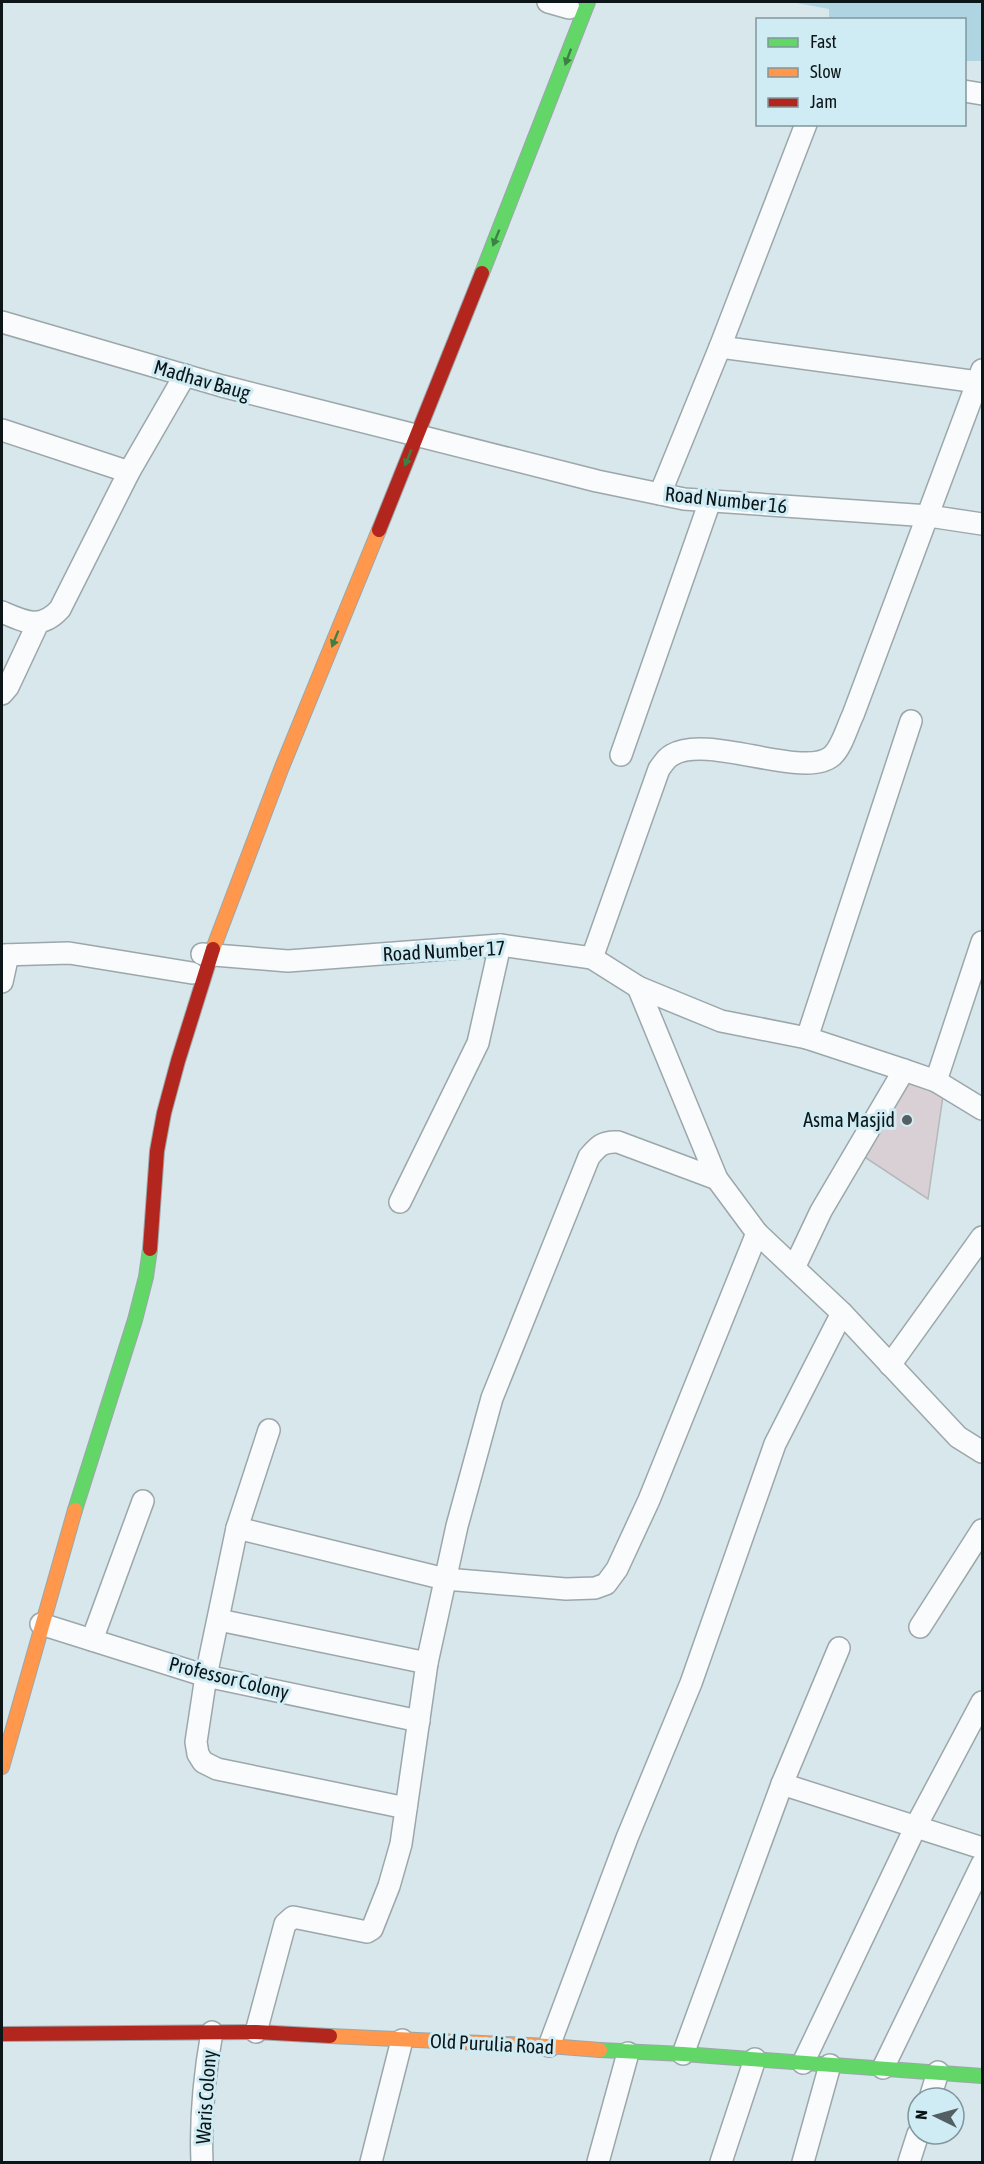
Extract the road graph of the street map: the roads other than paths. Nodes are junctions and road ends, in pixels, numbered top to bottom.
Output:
1 (548, 2) edge
2 (573, 7) edge
3 (966, 91) edge
4 (982, 94) edge
5 (805, 126) edge
6 (489, 217) dead end
7 (2, 322) edge
8 (720, 347) junction
9 (185, 375) junction
10 (980, 376) edge
11 (2, 430) edge
12 (411, 434) junction
13 (129, 472) junction
14 (660, 494) junction
15 (710, 501) junction
16 (929, 516) junction
17 (982, 524) edge
18 (2, 612) edge
19 (38, 623) junction
20 (2, 694) edge
21 (911, 721) dead end
22 (621, 755) dead end
23 (982, 942) edge
24 (500, 945) junction
25 (5, 955) edge
26 (592, 958) junction
27 (201, 960) junction
28 (2, 982) edge
29 (638, 987) junction
30 (174, 1028) dead end
31 (807, 1038) junction
32 (904, 1070) junction
33 (936, 1081) junction
34 (982, 1109) edge
35 (146, 1132) dead end
36 (717, 1179) junction
37 (400, 1202) dead end
38 (138, 1233) dead end
39 (757, 1233) junction
40 (982, 1237) edge
41 (794, 1268) junction
42 (842, 1312) junction
43 (119, 1325) dead end
44 (890, 1365) junction
45 (89, 1418) dead end
46 (269, 1430) dead end
47 (982, 1450) edge
48 (142, 1501) dead end
49 (237, 1528) junction
50 (982, 1530) edge
51 (445, 1579) junction
52 (219, 1620) junction
53 (41, 1624) junction
54 (920, 1627) dead end
55 (92, 1640) junction
56 (839, 1648) dead end
57 (427, 1663) junction
58 (206, 1676) junction
59 (982, 1702) edge
60 (419, 1721) junction
61 (2, 1767) edge
62 (782, 1784) junction
63 (406, 1808) junction
64 (916, 1826) junction
65 (982, 1848) edge
66 (982, 1864) edge
67 (212, 2032) junction
68 (256, 2032) junction
69 (2, 2034) edge
70 (402, 2040) junction
71 (549, 2046) junction
72 (628, 2053) junction
73 (683, 2054) junction
74 (755, 2059) junction
75 (803, 2063) junction
76 (830, 2065) junction
77 (883, 2068) junction
78 (938, 2072) junction
79 (982, 2076) edge
80 (934, 2086) edge
81 (914, 2146) edge
82 (202, 2163) edge
83 (371, 2163) edge
84 (598, 2163) edge
85 (721, 2163) edge
86 (803, 2163) edge
87 (909, 2163) edge

1 - 2 street
2 -> 12 main road
3 - 4 street
5 - 8 street
6 - 12 main road
7 - 9 street, Madhav Baug
8 - 10 street
8 - 14 street
9 - 12 street, Madhav Baug
9 - 13 street
10 - 16 street
11 - 13 street
12 - 14 street, Road Number 16
12 - 27 main road
13 - 19 street
14 - 15 street, Road Number 16
15 - 16 street, Road Number 16
15 - 22 street
16 - 17 street, Road Number 16
16 - 26 street
18 - 19 street
19 - 20 street
21 - 31 street
23 - 33 street
24 - 26 street, Road Number 17
24 - 27 street, Road Number 17
24 - 37 street
25 - 27 street, Road Number 17
25 - 28 street
26 - 29 street, Road Number 17
27 - 30 main road
27 - 53 main road
29 - 31 street, Road Number 17
29 - 36 street
31 - 32 street, Road Number 17
32 - 33 street, Road Number 17
32 - 41 street
33 - 34 street, Road Number 17
35 - 38 main road
36 - 39 street
36 - 51 street
39 - 41 street
39 - 51 street
40 - 44 street
41 - 42 street
42 - 44 street
42 - 71 street
43 - 45 main road
44 - 47 street
46 - 49 street
48 - 55 street
49 - 51 street
49 - 52 street
50 - 54 street
51 - 57 street
52 - 57 street
52 - 58 street
53 - 55 street, Professor Colony
53 - 61 main road
55 - 58 street, Professor Colony
56 - 62 street
57 - 60 street
58 - 60 street, Professor Colony
58 - 63 street
59 - 64 street
60 - 63 street
62 - 64 street
62 - 73 street
63 - 68 street
64 - 65 street
64 - 75 street
66 - 77 street
67 - 68 main road, Old Purulia Road
67 - 69 main road, Old Purulia Road
67 - 82 street, Waris Colony
68 - 70 main road, Old Purulia Road
70 - 71 main road, Old Purulia Road
70 - 83 street
71 - 72 main road, Old Purulia Road
72 - 73 main road, Old Purulia Road
72 - 84 street
73 - 74 main road, Old Purulia Road
74 - 75 main road, Old Purulia Road
74 - 85 street
75 - 76 main road, Old Purulia Road
76 - 77 main road, Old Purulia Road
76 - 86 street
77 - 78 main road, Old Purulia Road
78 - 79 main road, Old Purulia Road
78 - 80 street
81 - 87 street

